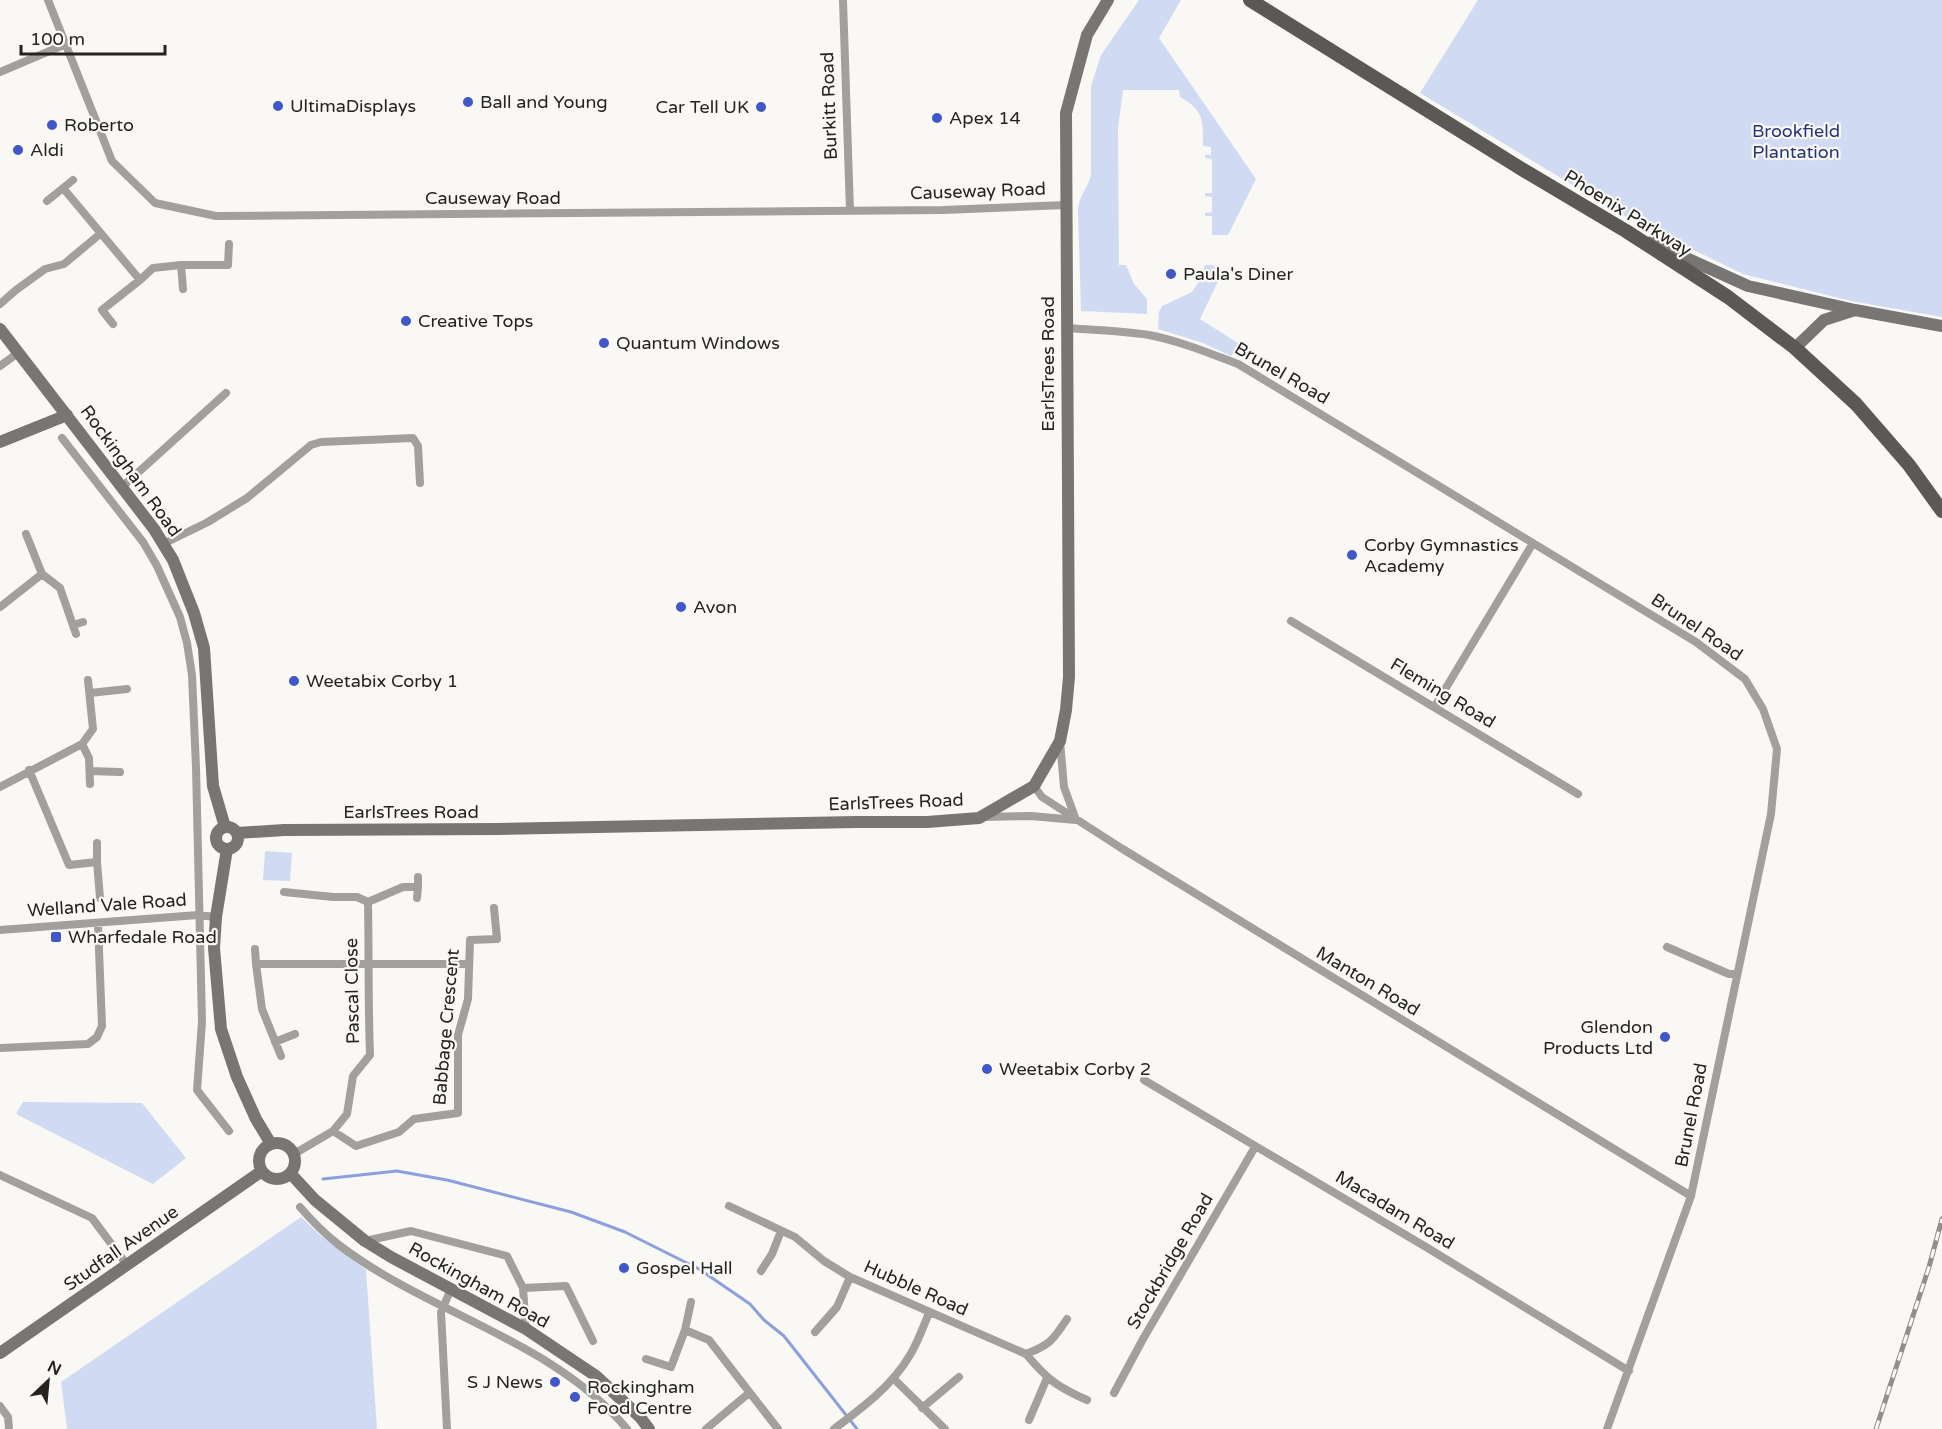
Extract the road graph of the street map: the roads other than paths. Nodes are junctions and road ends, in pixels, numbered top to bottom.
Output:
1 (48, 0) edge
2 (843, 0) edge
3 (1108, 0) edge
4 (1250, 0) edge
5 (66, 44) junction
6 (0, 72) edge
7 (73, 180) dead end
8 (63, 188) junction
9 (47, 201) dead end
10 (1065, 205) junction
11 (849, 211) junction
12 (1626, 231) junction
13 (100, 234) junction
14 (229, 244) dead end
15 (181, 265) junction
16 (140, 280) junction
17 (183, 289) dead end
18 (0, 304) edge
19 (1855, 310) junction
20 (113, 324) dead end
21 (1942, 326) edge
22 (1066, 328) junction
23 (0, 329) edge
24 (1795, 348) junction
25 (18, 353) junction
26 (0, 366) edge
27 (226, 393) dead end
28 (67, 415) junction
29 (62, 438) dead end
30 (0, 442) edge
31 (420, 483) dead end
32 (122, 487) junction
33 (1942, 512) edge
34 (26, 534) dead end
35 (1533, 543) junction
36 (163, 544) junction
37 (42, 574) junction
38 (0, 607) edge
39 (1291, 621) dead end
40 (83, 622) dead end
41 (88, 680) dead end
42 (127, 689) dead end
43 (90, 693) junction
44 (1435, 706) junction
45 (1060, 741) junction
46 (82, 744) junction
47 (28, 770) junction
48 (90, 771) junction
49 (120, 772) dead end
50 (90, 784) dead end
51 (1034, 786) junction
52 (0, 787) edge
53 (1578, 794) dead end
54 (979, 818) junction
55 (1076, 820) junction
56 (225, 827) junction
57 (237, 833) junction
58 (97, 843) dead end
59 (227, 849) junction
60 (97, 862) junction
61 (418, 877) dead end
62 (418, 887) junction
63 (284, 892) dead end
64 (100, 898) dead end
65 (417, 898) dead end
66 (368, 902) junction
67 (494, 908) dead end
68 (198, 915) junction
69 (216, 916) junction
70 (98, 924) junction
71 (0, 930) edge
72 (1667, 947) dead end
73 (255, 949) dead end
74 (256, 964) junction
75 (369, 964) junction
76 (468, 964) junction
77 (1736, 974) junction
78 (294, 1034) dead end
79 (275, 1042) junction
80 (0, 1048) edge
81 (281, 1056) dead end
82 (1144, 1080) dead end
83 (229, 1131) dead end
84 (333, 1131) junction
85 (271, 1144) junction
86 (1255, 1147) junction
87 (294, 1154) junction
88 (262, 1171) junction
89 (291, 1174) junction
90 (0, 1175) edge
91 (1691, 1196) junction
92 (729, 1206) dead end
93 (300, 1208) dead end
94 (781, 1231) junction
95 (365, 1241) junction
96 (127, 1265) junction
97 (761, 1271) dead end
98 (850, 1277) junction
99 (523, 1288) junction
100 (451, 1289) junction
101 (691, 1302) dead end
102 (442, 1306) junction
103 (929, 1313) junction
104 (1067, 1319) dead end
105 (526, 1329) junction
106 (685, 1330) junction
107 (815, 1332) dead end
108 (593, 1341) dead end
109 (0, 1353) edge
110 (1026, 1354) junction
111 (646, 1359) dead end
112 (1629, 1371) junction
113 (959, 1377) dead end
114 (1047, 1378) junction
115 (894, 1379) junction
116 (749, 1393) junction
117 (1114, 1393) dead end
118 (1087, 1400) dead end
119 (0, 1406) edge
120 (922, 1408) junction
121 (1029, 1420) dead end
122 (9, 1429) edge
123 (447, 1429) edge
124 (627, 1429) edge
125 (649, 1429) edge
126 (706, 1429) edge
127 (778, 1429) edge
128 (834, 1429) edge
129 (945, 1429) edge
130 (1606, 1429) edge

1 - 5 street, Causeway Road
2 - 11 street, Burkitt Road
3 - 10 street, EarlsTrees Road
4 - 12 main road, Phoenix Parkway
5 - 6 street
5 - 11 street, Causeway Road
7 - 8 street
8 - 9 street
8 - 13 street
10 - 11 street, Causeway Road
10 - 22 street, EarlsTrees Road
12 - 19 street
12 - 24 main road, Phoenix Parkway
13 - 16 street
13 - 18 street
14 - 15 street
15 - 16 street
15 - 17 street
16 - 20 street
19 - 21 street
19 - 24 street
22 - 35 street, Brunel Road
22 - 45 street, EarlsTrees Road
23 - 25 street, Rockingham Road
24 - 33 main road, Phoenix Parkway
25 - 26 street
25 - 28 street, Rockingham Road
27 - 32 street
28 - 30 street
28 - 32 street, Rockingham Road
29 - 68 street
31 - 36 street
32 - 36 street, Rockingham Road
34 - 37 street
35 - 44 street
35 - 77 street, Brunel Road
36 - 56 street, Rockingham Road
37 - 38 street
37 - 40 street
39 - 44 street, Fleming Road
41 - 43 street
42 - 43 street
43 - 46 street
44 - 53 street, Fleming Road
45 - 51 street, EarlsTrees Road
45 - 55 street
46 - 47 street
46 - 48 street
47 - 52 street
47 - 60 street
48 - 49 street
48 - 50 street
51 - 54 street, EarlsTrees Road
51 - 55 street, Manton Road
54 - 55 street
54 - 57 street, EarlsTrees Road
55 - 91 street, Manton Road
56 - 57 street
56 - 59 street
57 - 59 street
58 - 60 street
59 - 69 street
60 - 64 street
61 - 62 street
62 - 65 street
62 - 66 street
63 - 66 street
66 - 75 street, Pascal Close
67 - 76 street, Babbage Crescent
68 - 69 street, Welland Vale Road
68 - 70 street, Welland Vale Road
68 - 83 street
69 - 85 street
70 - 71 street, Welland Vale Road
70 - 80 street
72 - 77 street
73 - 74 street
74 - 75 street
74 - 79 street
75 - 76 street
75 - 84 street, Pascal Close
76 - 84 street, Babbage Crescent
77 - 91 street, Brunel Road
78 - 79 street
79 - 81 street
82 - 86 street, Macadam Road
84 - 87 street, Pascal Close
85 - 87 street
85 - 88 street
86 - 112 street, Macadam Road
86 - 117 street, Stockbridge Road
87 - 89 street
88 - 89 street
88 - 96 street, Studfall Avenue
89 - 95 street, Rockingham Road
90 - 96 street
91 - 112 street, Brunel Road
92 - 94 street, Hubble Road
93 - 102 street
94 - 97 street
94 - 98 street, Hubble Road
95 - 99 street
95 - 100 street, Rockingham Road
96 - 109 street, Studfall Avenue
98 - 103 street, Hubble Road
98 - 107 street
99 - 105 street
99 - 108 street
100 - 102 street
100 - 105 street, Rockingham Road
101 - 106 street
102 - 123 street
102 - 124 street
103 - 110 street, Hubble Road
103 - 115 street
104 - 110 street
105 - 125 street, Rockingham Road
106 - 111 street
106 - 116 street
110 - 114 street, Hubble Road
112 - 130 street, Brunel Road
113 - 120 street
114 - 118 street, Hubble Road
114 - 121 street
115 - 120 street
115 - 128 street
116 - 126 street
116 - 127 street
119 - 122 street
120 - 129 street

